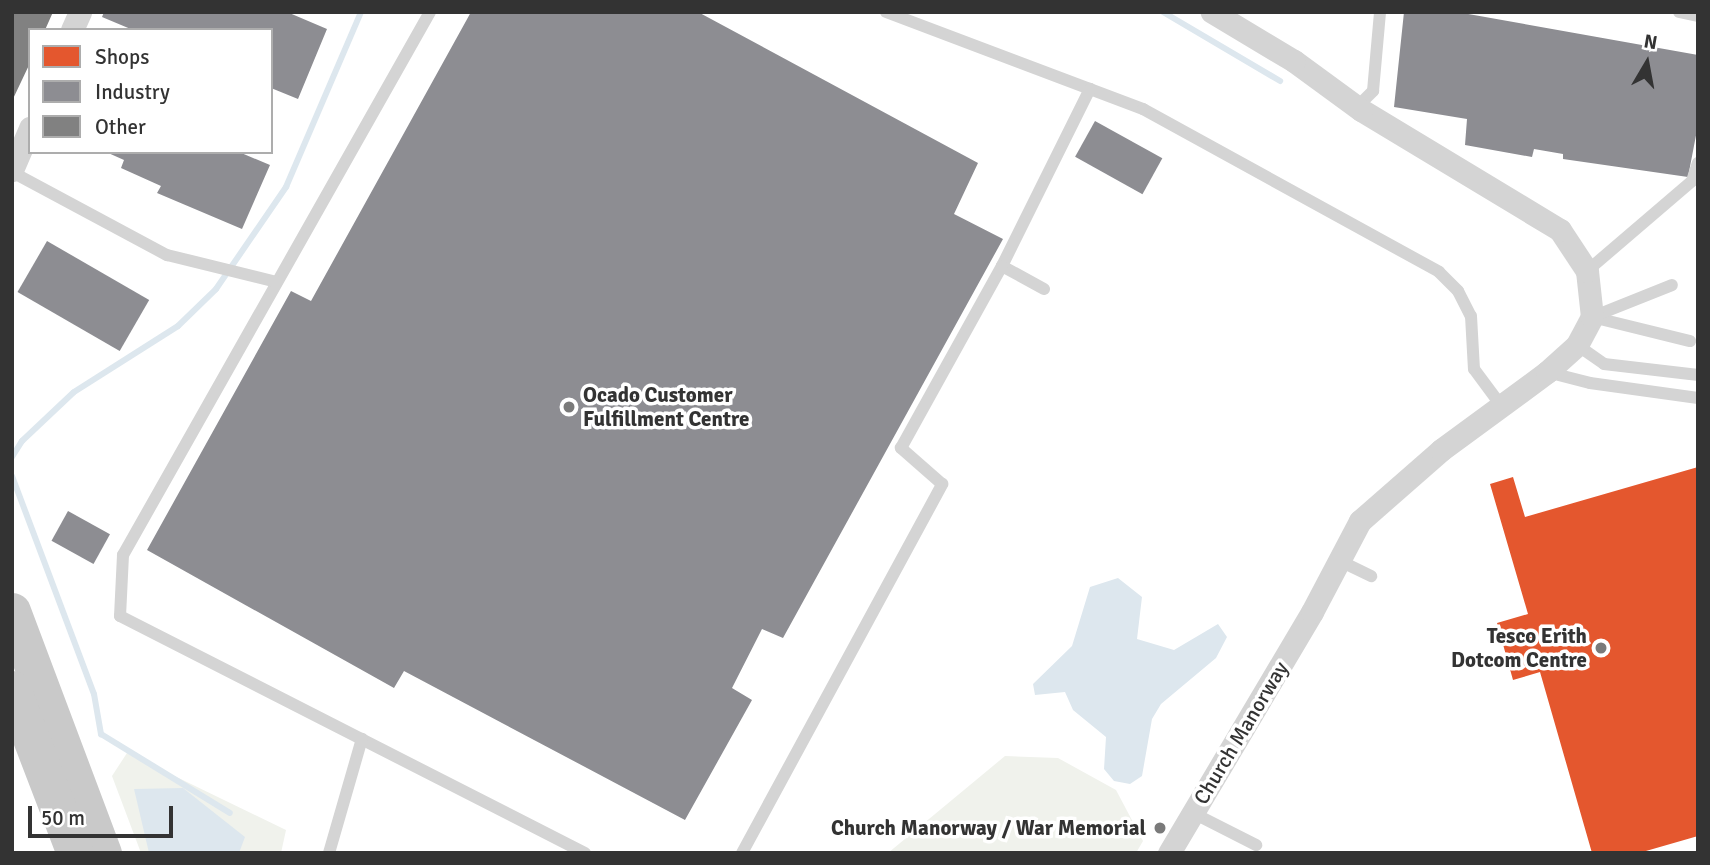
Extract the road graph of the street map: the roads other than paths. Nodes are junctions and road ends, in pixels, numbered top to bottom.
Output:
1 (80, 12) edge
2 (430, 12) edge
3 (886, 12) edge
4 (1212, 12) edge
5 (1380, 12) edge
6 (1679, 12) edge
7 (1698, 16) edge
8 (73, 28) edge
9 (1090, 89) junction
10 (1357, 107) junction
11 (18, 153) edge
12 (1698, 163) edge
13 (1002, 266) junction
14 (1587, 271) junction
15 (278, 282) junction
16 (1672, 285) dead end
17 (1044, 289) dead end
18 (1592, 317) junction
19 (1690, 341) dead end
20 (1577, 345) junction
21 (1547, 372) junction
22 (1698, 375) edge
23 (1698, 398) edge
24 (1500, 404) junction
25 (1338, 560) junction
26 (1371, 576) dead end
27 (12, 611) edge
28 (12, 689) edge
29 (362, 739) junction
30 (1192, 813) junction
31 (1256, 845) dead end
32 (75, 853) edge
33 (103, 853) edge
34 (329, 853) edge
35 (585, 853) edge
36 (742, 853) edge
37 (1169, 853) edge

1 - 8 street
2 - 15 lane
3 - 9 lane
4 - 10 street
5 - 10 lane
6 - 7 lane
9 - 13 lane
9 - 24 lane
10 - 14 street
11 - 15 lane
12 - 14 lane
13 - 17 lane
13 - 36 lane
14 - 18 street
15 - 29 lane
16 - 18 lane
18 - 19 lane
18 - 20 street, Church Manorway
20 - 21 street, Church Manorway
20 - 22 lane
21 - 23 lane
21 - 24 street, Church Manorway
24 - 25 street, Church Manorway
25 - 26 lane
25 - 30 street, Church Manorway
27 - 33 main road
28 - 32 main road
29 - 34 lane
29 - 35 lane
30 - 31 lane
30 - 37 street, Church Manorway

